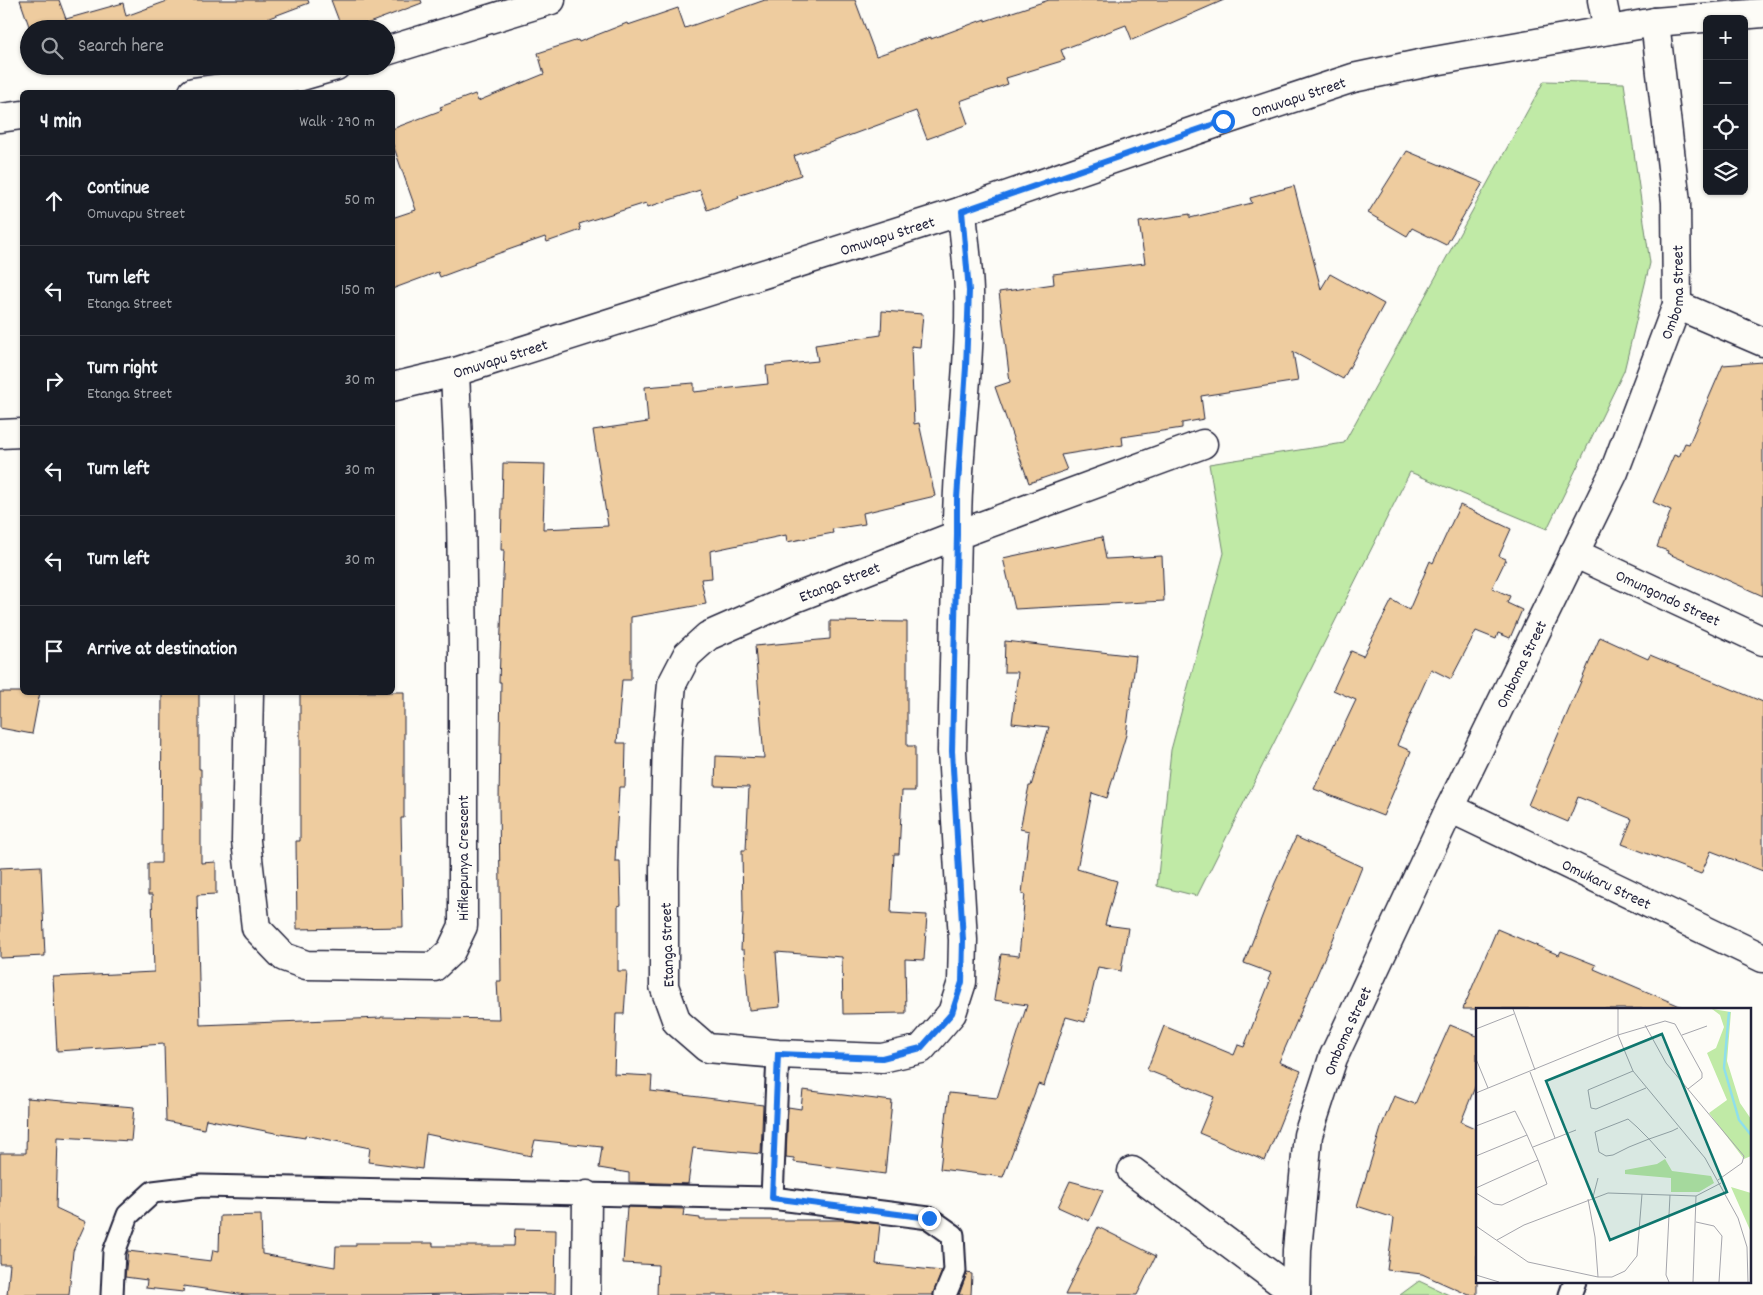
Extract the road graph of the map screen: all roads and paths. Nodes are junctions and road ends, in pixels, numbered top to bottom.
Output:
1 (551, 0) edge
2 (1602, 0) edge
3 (1763, 13) edge
4 (1655, 22) junction
5 (1608, 30) junction
6 (395, 48) edge
7 (305, 75) edge
8 (207, 90) edge
9 (20, 115) edge
10 (0, 118) edge
11 (962, 211) junction
12 (1677, 305) junction
13 (1763, 342) edge
14 (455, 372) junction
15 (395, 386) edge
16 (20, 433) edge
17 (0, 434) edge
18 (1203, 444) dead end
19 (957, 535) junction
20 (1574, 553) junction
21 (1763, 642) edge
22 (250, 695) edge
23 (1450, 808) junction
24 (1763, 958) edge
25 (778, 1054) junction
26 (1132, 1171) dead end
27 (587, 1195) junction
28 (772, 1198) junction
29 (1575, 1282) edge
30 (1296, 1294) edge
31 (112, 1295) edge
32 (586, 1295) edge
33 (945, 1295) edge
34 (1570, 1295) edge

1 - 6 street
2 - 5 street
3 - 4 street, Omuvapu Street
4 - 5 street, Omuvapu Street
4 - 12 street, Omboma Street
5 - 11 street, Omuvapu Street
7 - 8 street
9 - 10 street
11 - 14 street, Omuvapu Street
11 - 19 street, Etanga Street
12 - 13 street
12 - 20 street, Omboma Street
14 - 15 street, Omuvapu Street
14 - 22 street, Hifikepunya Crescent
16 - 17 street
18 - 19 street
19 - 25 street, Etanga Street
19 - 25 street, Etanga Street
20 - 21 street, Omungondo Street
20 - 23 street, Omboma Street
23 - 24 street, Omukaru Street
23 - 30 street, Omboma Street
25 - 28 lane
26 - 30 street
27 - 28 lane
27 - 31 lane
27 - 32 street
28 - 33 lane
29 - 34 lane

